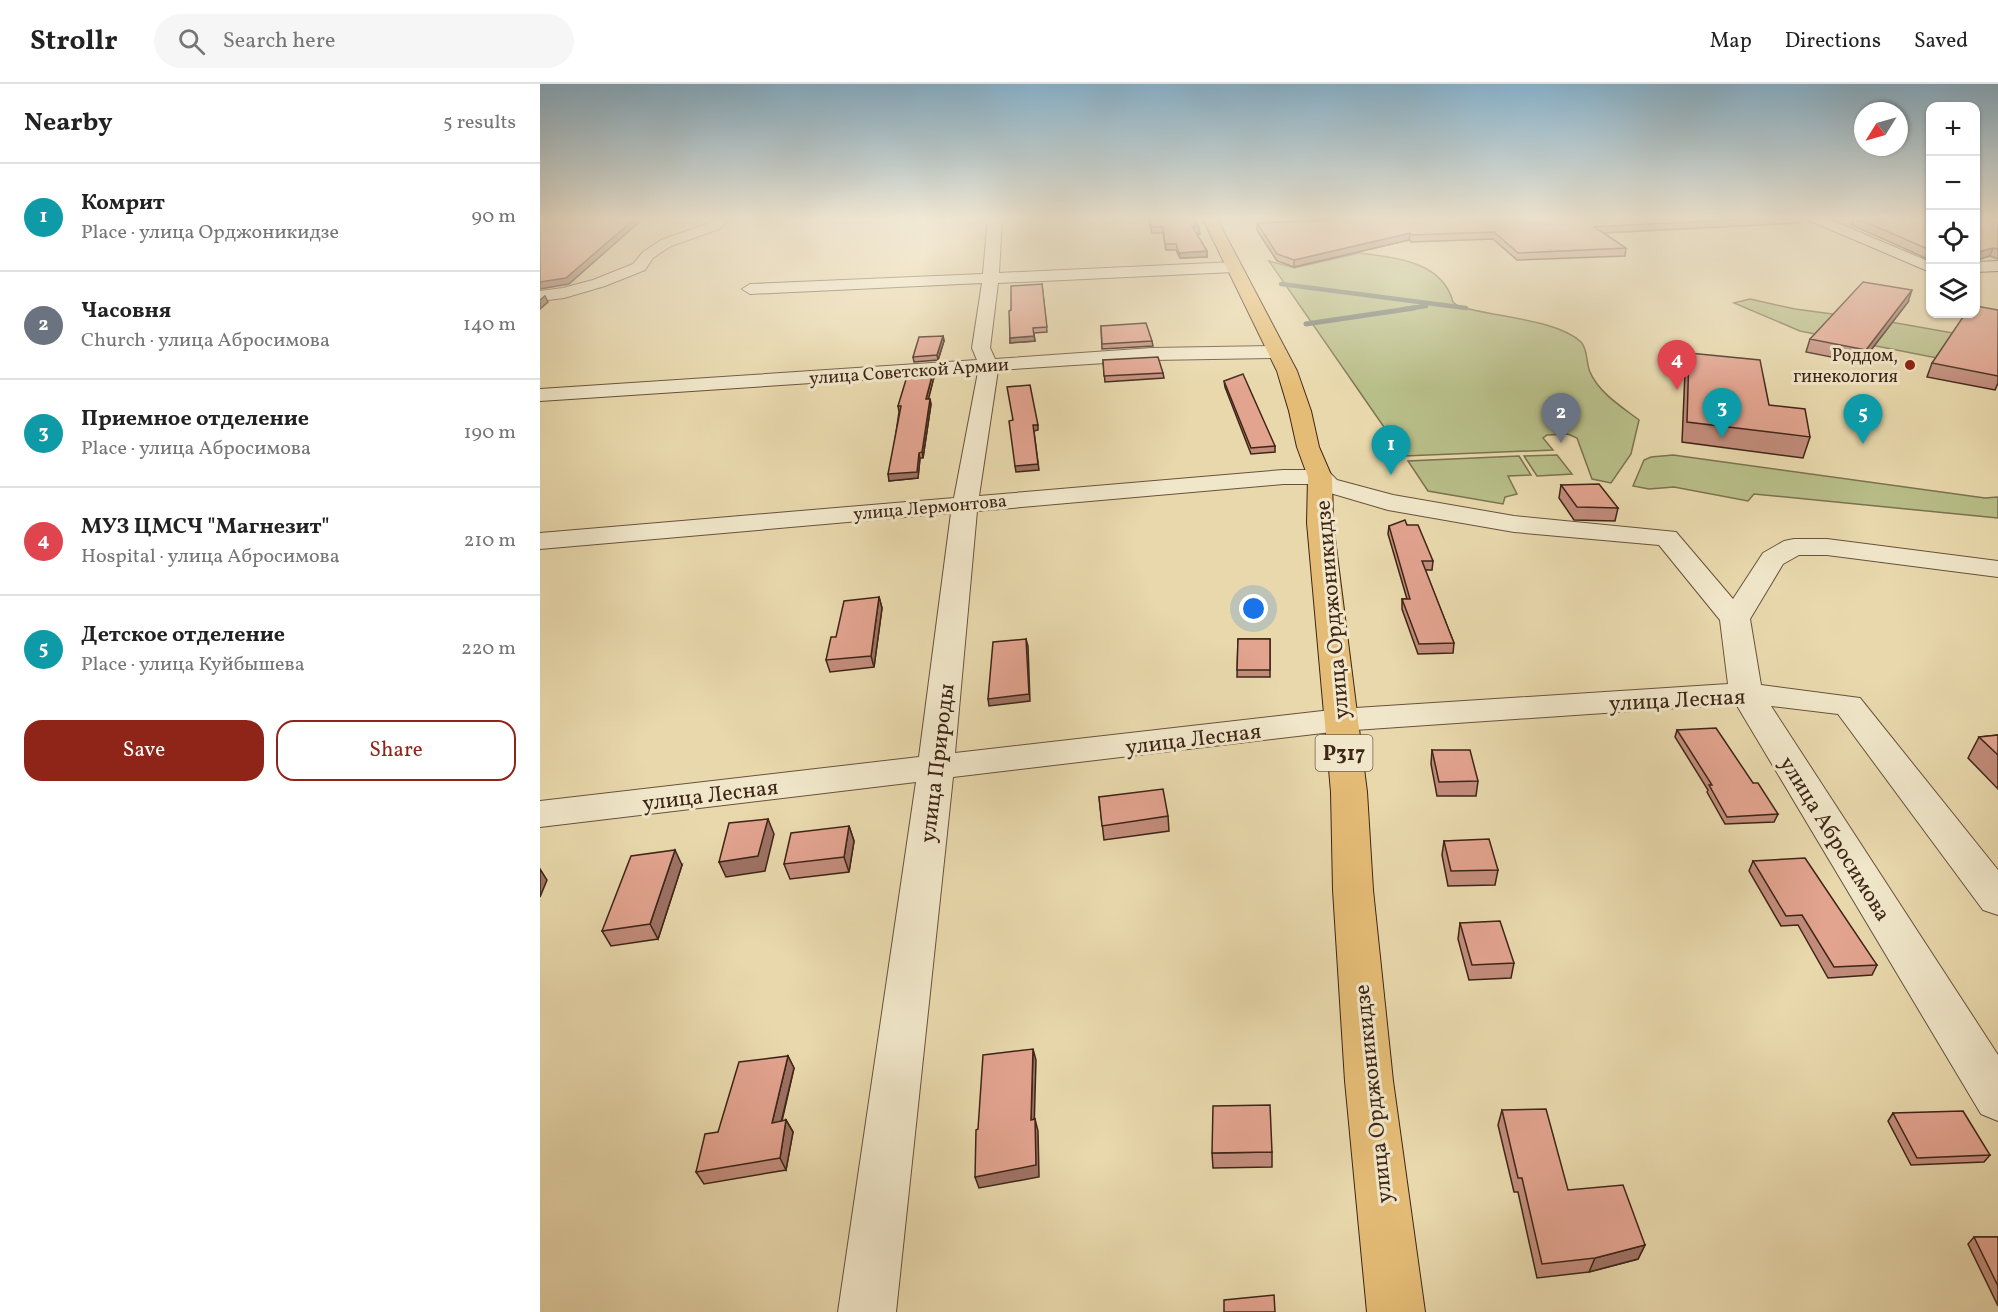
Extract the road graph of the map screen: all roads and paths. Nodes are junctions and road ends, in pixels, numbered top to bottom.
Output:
1 (621, 274) edge
2 (991, 274) edge
3 (1073, 274) edge
4 (1238, 274) edge
5 (991, 278) junction
6 (750, 289) dead end
7 (540, 296) edge
8 (1278, 352) junction
9 (989, 366) junction
10 (540, 394) edge
11 (1320, 477) junction
12 (965, 504) junction
13 (540, 542) edge
14 (1998, 569) edge
15 (1736, 619) junction
16 (1746, 693) junction
17 (1340, 720) junction
18 (936, 768) junction
19 (540, 814) edge
20 (1998, 899) edge
21 (1998, 1098) edge
22 (867, 1312) edge
23 (1396, 1312) edge

1 - 7 street
2 - 5 street, улица Природы
3 - 5 street
4 - 8 main road, улица Орджоникидзе / Р317
5 - 6 street
5 - 9 street, улица Природы
8 - 9 street, улица Советской Армии
8 - 11 main road, улица Орджоникидзе / Р317
9 - 10 street, улица Советской Армии
9 - 12 street, улица Природы
11 - 12 street, улица Лермонтова
11 - 15 street
11 - 17 main road, улица Орджоникидзе / Р317
12 - 13 street, улица Лермонтова
12 - 18 street, улица Природы
14 - 15 street
15 - 16 street, улица Абросимова
16 - 17 street, улица Лесная
16 - 20 street, улица Лесная
16 - 21 street, улица Абросимова
17 - 18 street, улица Лесная
17 - 23 main road, улица Орджоникидзе / Р317
18 - 19 street, улица Лесная
18 - 22 street, улица Природы

